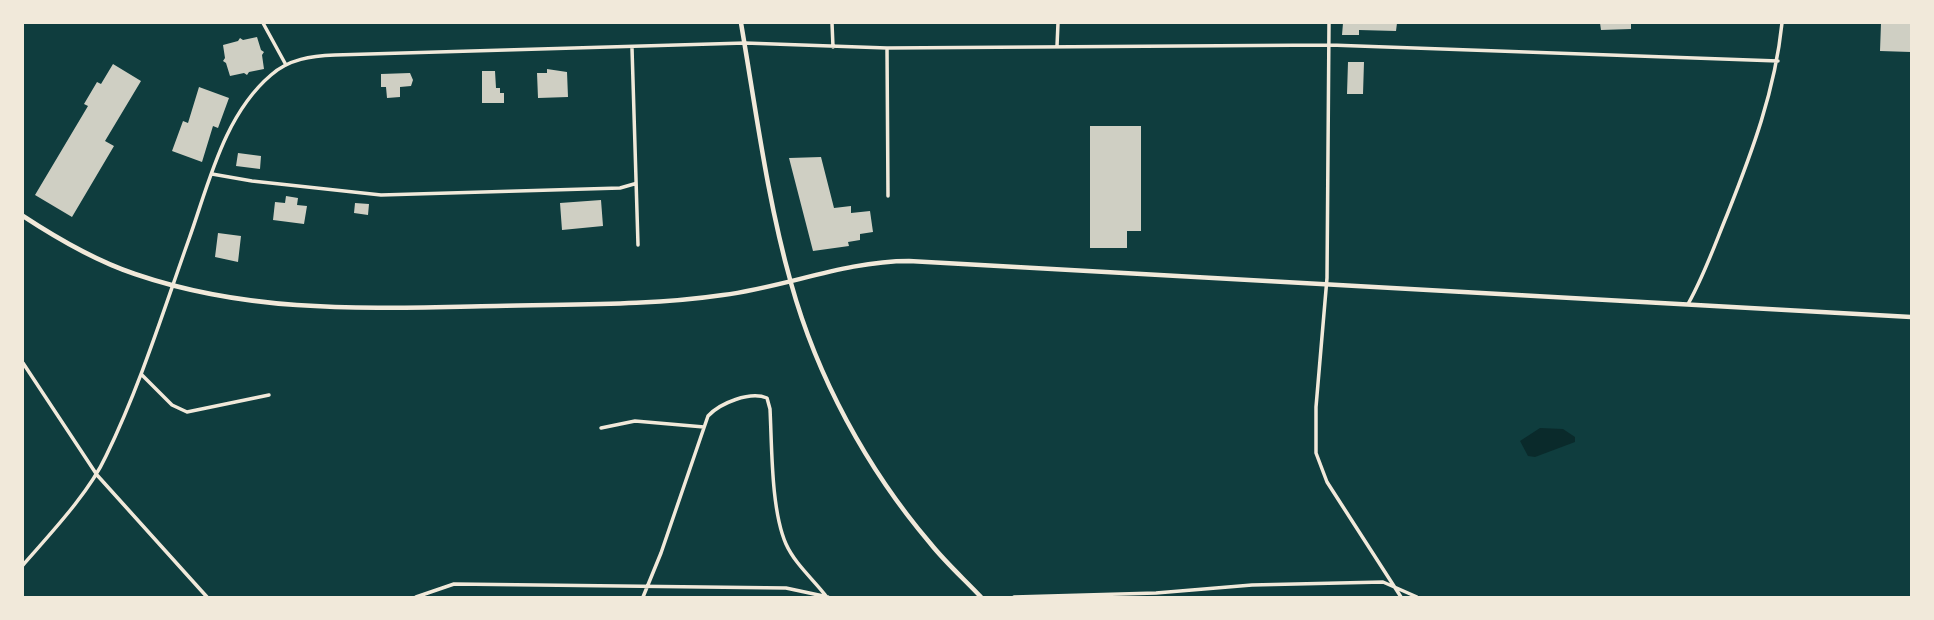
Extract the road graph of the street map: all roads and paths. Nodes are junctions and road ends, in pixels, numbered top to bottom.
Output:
1 (263, 23) edge
2 (741, 23) edge
3 (832, 23) edge
4 (1058, 23) edge
5 (1329, 23) edge
6 (1782, 23) edge
7 (745, 43) junction
8 (1330, 45) junction
9 (1057, 46) junction
10 (632, 47) junction
11 (833, 47) junction
12 (887, 48) junction
13 (1778, 61) junction
14 (286, 65) junction
15 (212, 174) junction
16 (634, 184) junction
17 (888, 196) dead end
18 (23, 216) edge
19 (638, 245) dead end
20 (791, 282) junction
21 (1326, 284) junction
22 (173, 286) junction
23 (1688, 304) junction
24 (1911, 317) edge
25 (23, 363) edge
26 (141, 374) junction
27 (268, 396) dead end
28 (601, 428) dead end
29 (704, 428) junction
30 (97, 475) junction
31 (23, 565) edge
32 (1393, 585) junction
33 (648, 587) junction
34 (207, 597) edge
35 (416, 597) edge
36 (643, 597) edge
37 (827, 597) edge
38 (981, 597) edge
39 (1014, 597) edge
40 (1401, 597) edge
41 (1417, 597) edge

1 - 14 street
2 - 7 main road
3 - 11 street
4 - 9 street
5 - 8 street
6 - 13 street
7 - 10 street
7 - 11 street
7 - 20 main road
8 - 9 street
8 - 13 street
8 - 21 street
9 - 12 street
10 - 14 street
10 - 16 street
11 - 12 street
12 - 17 street
13 - 23 street
14 - 15 street
15 - 16 street
15 - 22 street
16 - 19 street
18 - 22 main road
20 - 21 main road
20 - 22 main road
20 - 38 main road
21 - 23 main road
21 - 32 street
22 - 26 street
23 - 24 main road
25 - 30 street
26 - 27 street
26 - 30 street
28 - 29 street
29 - 33 street
29 - 37 street
30 - 31 street
30 - 34 street
32 - 39 street
32 - 40 street
32 - 41 street
33 - 35 street
33 - 36 street
33 - 37 street

